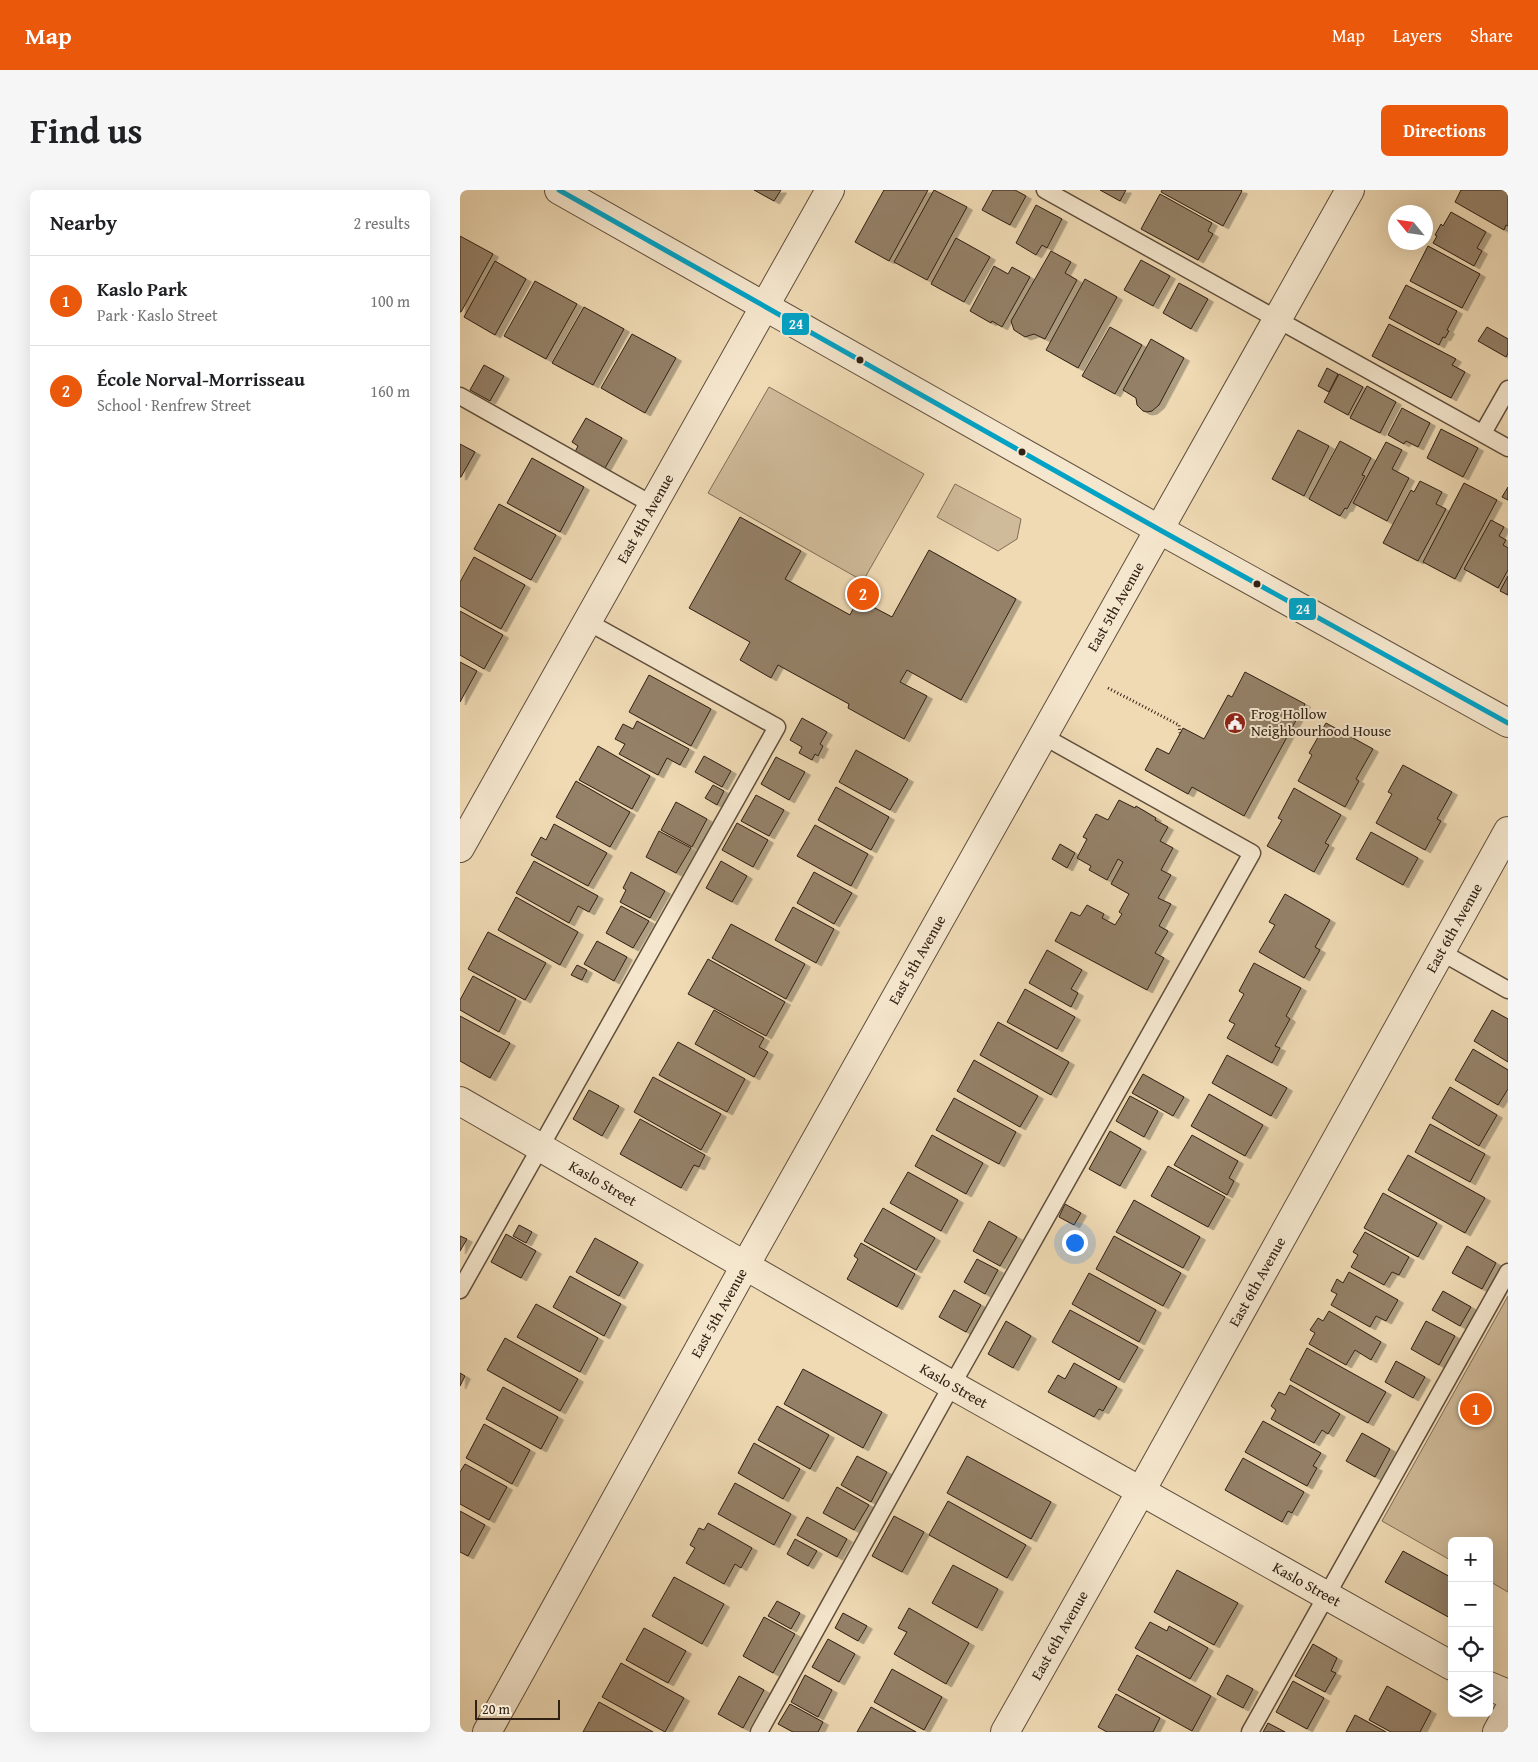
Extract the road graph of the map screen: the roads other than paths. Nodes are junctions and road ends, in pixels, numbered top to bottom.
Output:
1 (559, 190) edge
2 (830, 190) edge
3 (1045, 190) edge
4 (1350, 190) edge
5 (1072, 196) edge
6 (765, 307) junction
7 (1277, 320) junction
8 (1508, 389) edge
9 (460, 396) edge
10 (1483, 433) junction
11 (1508, 448) edge
12 (653, 505) junction
13 (1160, 530) junction
14 (588, 622) junction
15 (1508, 723) edge
16 (1044, 736) junction
17 (1508, 832) edge
18 (460, 848) edge
19 (1441, 952) junction
20 (1508, 990) edge
21 (460, 1101) edge
22 (540, 1146) junction
23 (745, 1266) junction
24 (1508, 1272) edge
25 (460, 1290) edge
26 (952, 1385) junction
27 (1141, 1491) junction
28 (1327, 1595) junction
29 (1448, 1664) edge
30 (1493, 1688) edge
31 (1508, 1694) edge
32 (1508, 1712) edge
33 (487, 1732) edge
34 (759, 1732) edge
35 (1005, 1732) edge
36 (1250, 1732) edge
37 (1497, 1732) edge

1 - 6 street
2 - 6 street, East 4th Avenue
3 - 5 lane
4 - 7 street, East 5th Avenue
5 - 7 lane
6 - 12 street, East 4th Avenue
6 - 13 street
7 - 10 lane
7 - 13 street, East 5th Avenue
8 - 10 lane
9 - 12 lane
10 - 11 lane
12 - 14 street, East 4th Avenue
13 - 15 street
13 - 16 street, East 5th Avenue
14 - 18 street, East 4th Avenue
14 - 22 lane
16 - 23 street, East 5th Avenue
16 - 26 lane
17 - 19 street, East 6th Avenue
19 - 20 lane
19 - 27 street, East 6th Avenue
21 - 22 street, Kaslo Street
22 - 23 street, Kaslo Street
22 - 25 lane
23 - 26 street, Kaslo Street
23 - 33 street, East 5th Avenue
24 - 28 lane
26 - 27 street, Kaslo Street
26 - 34 lane
27 - 28 street, Kaslo Street
27 - 35 street, East 6th Avenue
28 - 29 street, Kaslo Street
28 - 36 lane
30 - 31 street
32 - 37 street

